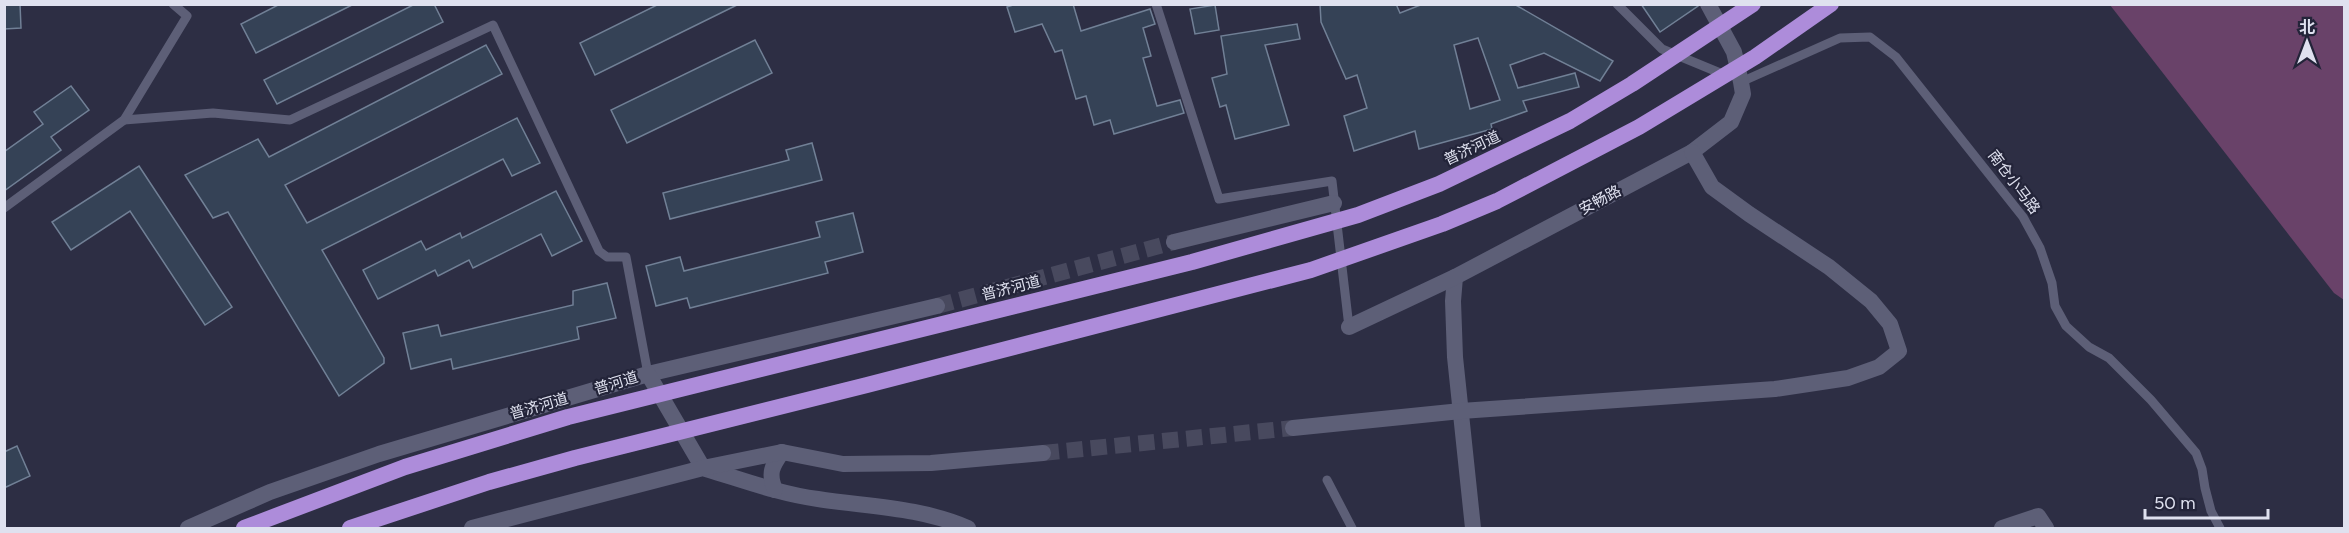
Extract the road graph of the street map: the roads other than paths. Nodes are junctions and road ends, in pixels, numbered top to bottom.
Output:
1 (173, 4) edge
2 (1156, 4) edge
3 (1617, 4) edge
4 (1708, 4) edge
5 (1753, 4) edge
6 (1831, 4) edge
7 (1741, 82) junction
8 (124, 120) junction
9 (1692, 152) junction
10 (1334, 203) junction
11 (4, 208) edge
12 (1174, 242) tunnel mouth
13 (1455, 277) junction
14 (937, 306) tunnel mouth
15 (1349, 327) joint
16 (648, 374) junction
17 (1461, 411) junction
18 (1293, 428) tunnel mouth
19 (782, 452) junction
20 (1043, 453) tunnel mouth
21 (703, 468) junction
22 (1327, 480) dead end
23 (775, 490) junction
24 (188, 528) edge
25 (244, 528) edge
26 (351, 528) edge
27 (472, 528) edge
28 (968, 528) edge
29 (1352, 528) edge
30 (1473, 528) edge
31 (2002, 528) edge
32 (2046, 528) edge
33 (2220, 528) edge

1 - 8 lane
2 - 10 lane
3 - 7 lane
4 - 7 street, 安畅路
5 - 25 highway, 普济河道
6 - 26 highway
7 - 9 street, 安畅路
7 - 33 lane, 南仓小马路
8 - 11 lane
8 - 16 lane
9 - 13 street, 安畅路
9 - 17 street
10 - 12 street
10 - 15 lane
13 - 15 street, 安畅路
13 - 17 street
14 - 16 street
16 - 21 street, 普河道
16 - 24 street, 普河道
17 - 18 street
17 - 30 street
19 - 20 street
19 - 21 street
19 - 23 street
21 - 23 street
21 - 27 street
22 - 29 lane
23 - 28 street
31 - 32 street

